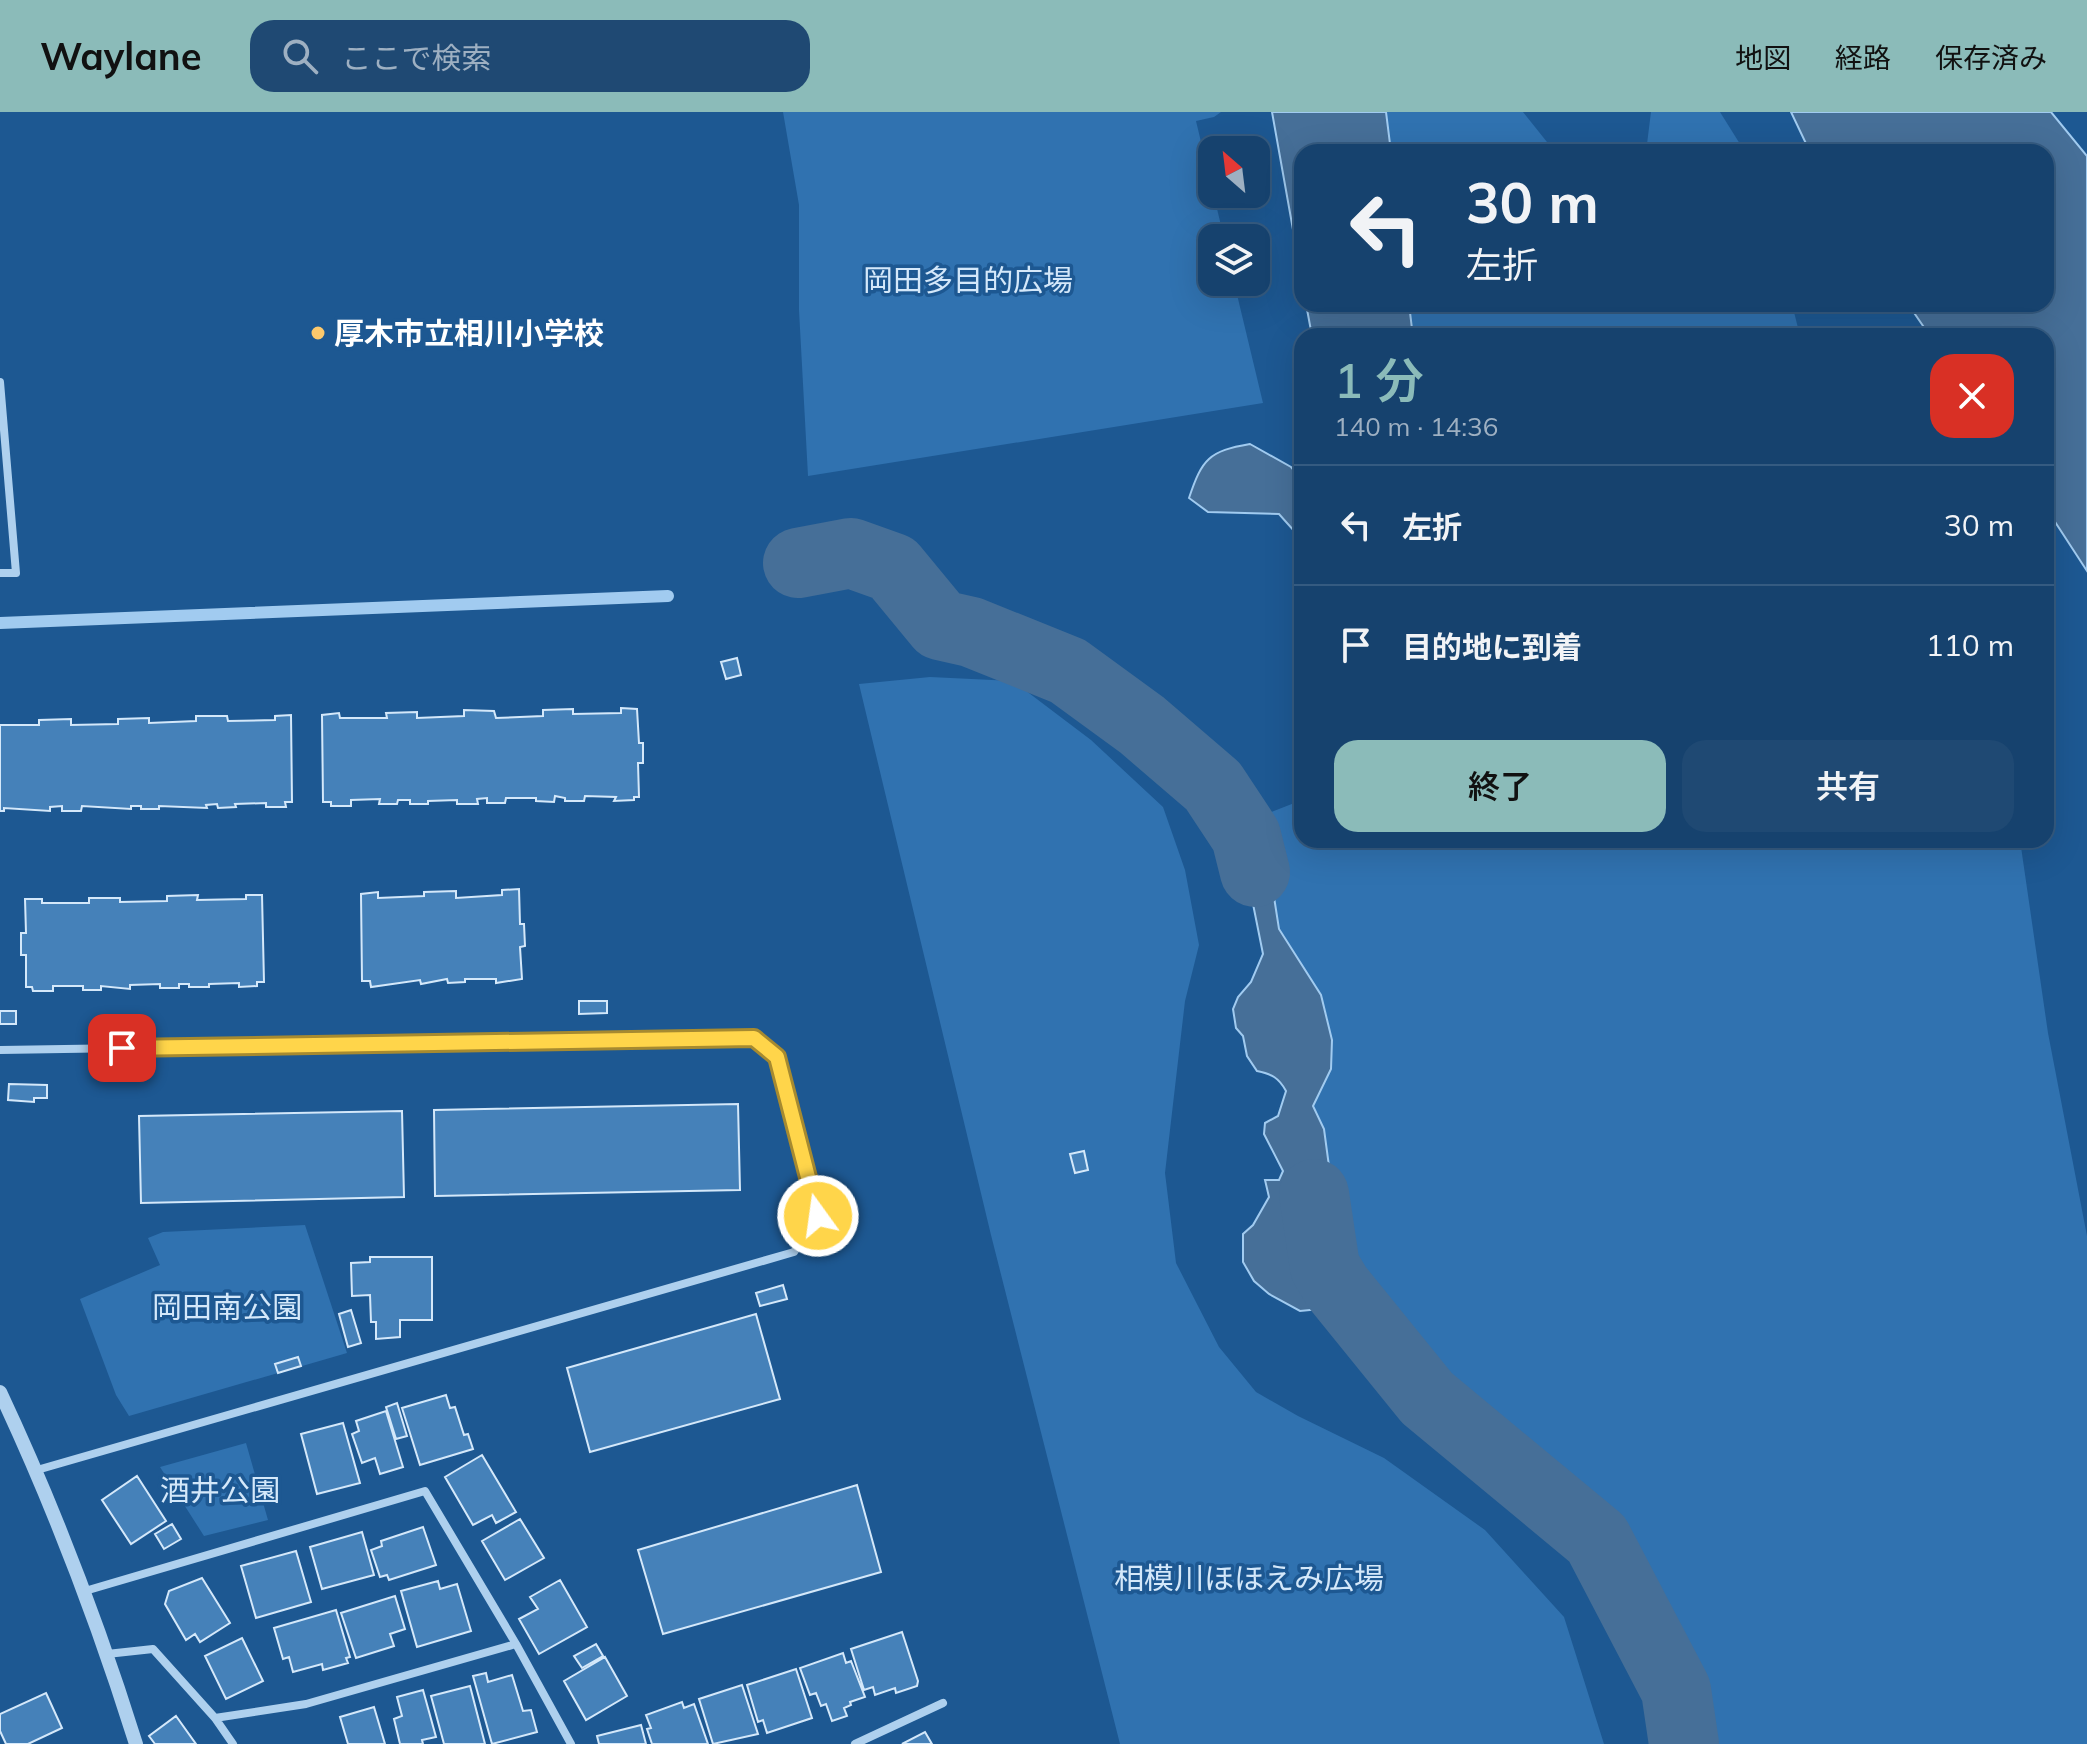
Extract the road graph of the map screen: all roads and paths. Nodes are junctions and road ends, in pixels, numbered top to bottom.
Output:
1 (0, 382) edge
2 (0, 573) edge
3 (0, 1050) edge
4 (0, 1392) edge
5 (37, 1470) junction
6 (85, 1591) junction
7 (516, 1644) junction
8 (107, 1654) junction
9 (943, 1703) dead end
10 (215, 1718) junction
11 (136, 1744) edge
12 (233, 1744) edge
13 (571, 1744) edge
14 (855, 1744) edge

1 - 2 street
3 - 5 street
4 - 5 street
5 - 6 street
6 - 7 street
6 - 8 street
7 - 10 street
7 - 13 street
8 - 10 street
8 - 11 street
9 - 14 street
10 - 12 street

